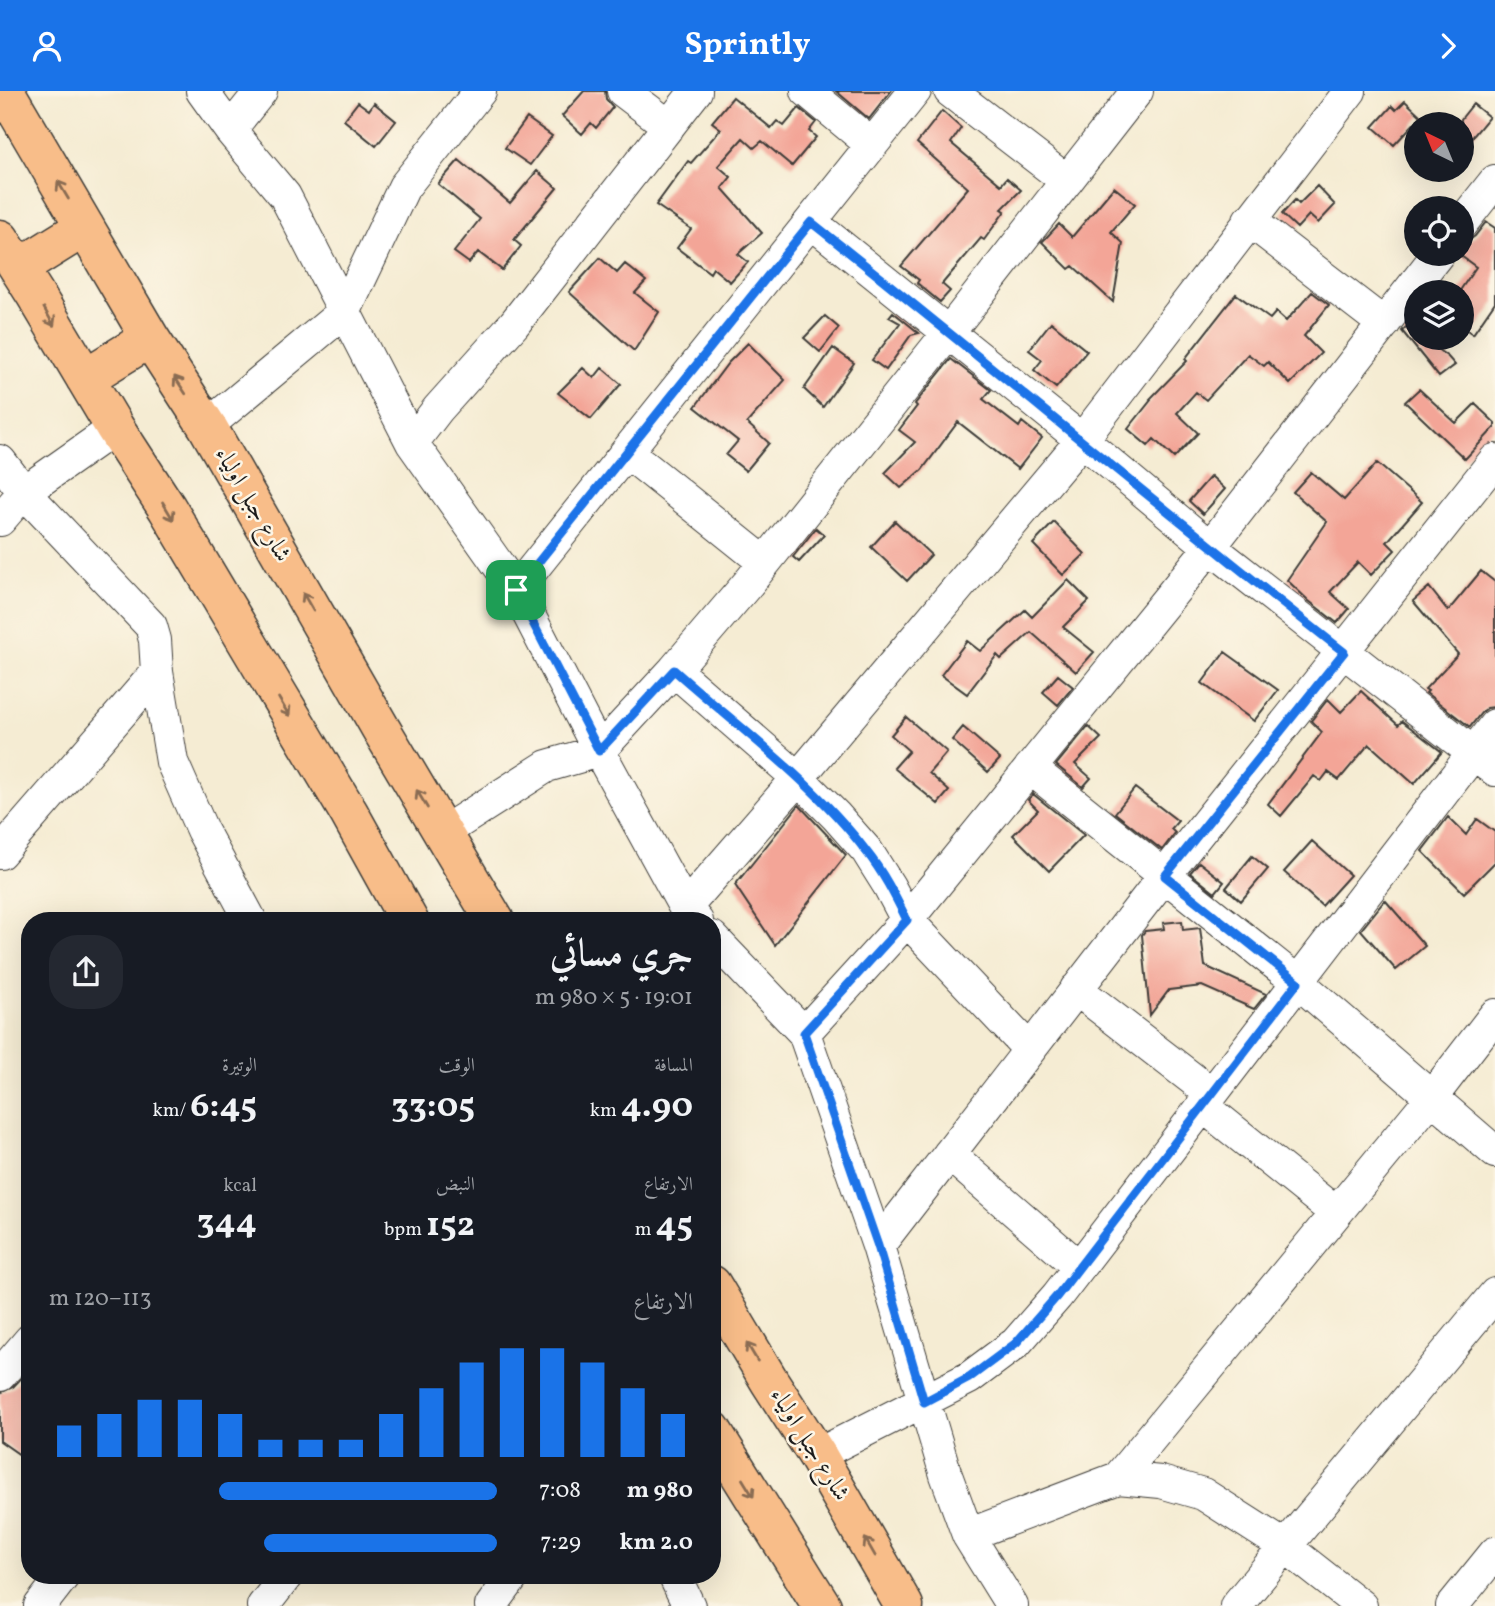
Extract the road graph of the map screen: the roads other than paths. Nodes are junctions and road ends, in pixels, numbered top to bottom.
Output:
1 (5, 91) edge
2 (202, 91) edge
3 (261, 91) edge
4 (480, 91) edge
5 (623, 91) edge
6 (696, 91) edge
7 (807, 91) edge
8 (915, 91) edge
9 (950, 91) edge
10 (1137, 91) edge
11 (1349, 91) edge
12 (669, 127) junction
13 (230, 130) junction
14 (872, 145) junction
15 (1067, 181) junction
16 (1491, 194) edge
17 (1474, 211) edge
18 (1249, 220) junction
19 (811, 222) junction
20 (85, 227) junction
21 (9, 253) edge
22 (1429, 266) edge
23 (345, 311) junction
24 (1384, 324) junction
25 (949, 332) junction
26 (150, 338) junction
27 (85, 379) junction
28 (207, 426) junction
29 (115, 428) junction
30 (1082, 440) junction
31 (412, 443) junction
32 (628, 453) junction
33 (1495, 460) edge
34 (0, 461) edge
35 (24, 492) junction
36 (0, 520) edge
37 (1210, 547) junction
38 (764, 562) junction
39 (516, 590) junction
40 (1344, 652) junction
41 (674, 670) junction
42 (157, 672) junction
43 (1495, 725) edge
44 (599, 751) junction
45 (1484, 761) edge
46 (1030, 768) junction
47 (798, 778) junction
48 (442, 833) junction
49 (0, 853) edge
50 (1165, 876) junction
51 (246, 912) edge
52 (404, 912) edge
53 (490, 912) edge
54 (690, 912) edge
55 (693, 912) edge
56 (907, 920) junction
57 (721, 946) edge
58 (1298, 982) junction
59 (1076, 989) junction
60 (1495, 1015) edge
61 (804, 1033) junction
62 (1029, 1049) junction
63 (1431, 1098) junction
64 (1207, 1100) junction
65 (1495, 1152) edge
66 (949, 1154) junction
67 (1336, 1213) junction
68 (878, 1246) junction
69 (1079, 1267) junction
70 (1495, 1294) edge
71 (721, 1300) edge
72 (21, 1350) edge
73 (0, 1375) edge
74 (924, 1402) junction
75 (721, 1444) edge
76 (817, 1455) junction
77 (1118, 1478) junction
78 (968, 1535) junction
79 (1286, 1547) junction
80 (1495, 1553) edge
81 (57, 1584) edge
82 (280, 1584) edge
83 (507, 1584) edge
84 (678, 1584) edge
85 (40, 1606) edge
86 (263, 1606) edge
87 (491, 1606) edge
88 (689, 1606) edge
89 (822, 1606) edge
90 (904, 1606) edge
91 (1013, 1606) edge
92 (1236, 1606) edge
93 (1361, 1606) edge
94 (1452, 1606) edge

20 -> 1 highway, شارع جبل اولياء
2 - 13 street
3 - 13 street
4 - 23 street
5 - 12 street
6 - 12 street
7 - 14 street
8 - 14 street
9 - 15 street
10 - 15 street
11 - 18 street
12 - 31 street
13 - 23 street
14 - 19 street
15 - 25 street
16 - 17 street
18 - 24 street
18 - 30 street
19 - 25 street
19 - 32 street
20 - 21 highway
20 - 26 highway, شارع جبل اولياء
21 -> 27 highway
22 - 24 street
23 - 28 street
23 - 31 street
24 - 37 street
25 - 30 street
25 - 38 street
26 - 27 highway
28 -> 26 highway, شارع جبل اولياء
27 - 29 highway
48 -> 28 highway, شارع جبل اولياء
29 - 35 street
29 -> 52 highway
30 - 37 street
30 - 47 street
31 - 39 street
32 - 38 street
32 - 39 street
33 - 40 street
34 - 35 street
35 - 36 street
35 - 42 street
37 - 40 street
37 - 46 street
38 - 41 street
39 - 44 street
40 - 45 street
40 - 50 street
41 - 44 street
41 - 47 street
42 - 49 street
42 - 51 street
43 - 45 street
44 - 48 street
44 - 54 street
45 - 58 street
46 - 50 street
46 - 56 street
47 - 55 street
47 - 56 street
48 - 53 highway, شارع جبل اولياء
50 - 58 street
50 - 59 street
56 - 61 street
56 - 62 street
57 - 61 street
58 - 63 street
58 - 64 street
59 - 62 street
59 - 64 street
60 - 63 street
61 - 68 street
62 - 66 street
63 - 65 street
63 - 67 street
64 - 67 street
64 - 69 street
66 - 68 street
66 - 69 street
67 - 77 street
68 - 74 street
69 - 74 street
70 - 79 street
76 -> 71 highway, شارع جبل اولياء
72 - 73 street
74 - 76 street
74 - 78 street
75 -> 89 highway
90 -> 76 highway, شارع جبل اولياء
77 - 78 street
77 - 79 street
78 - 91 street
79 - 92 street
79 - 93 street
80 - 94 street
81 - 85 street
82 - 86 street
83 - 87 street
84 - 88 street

